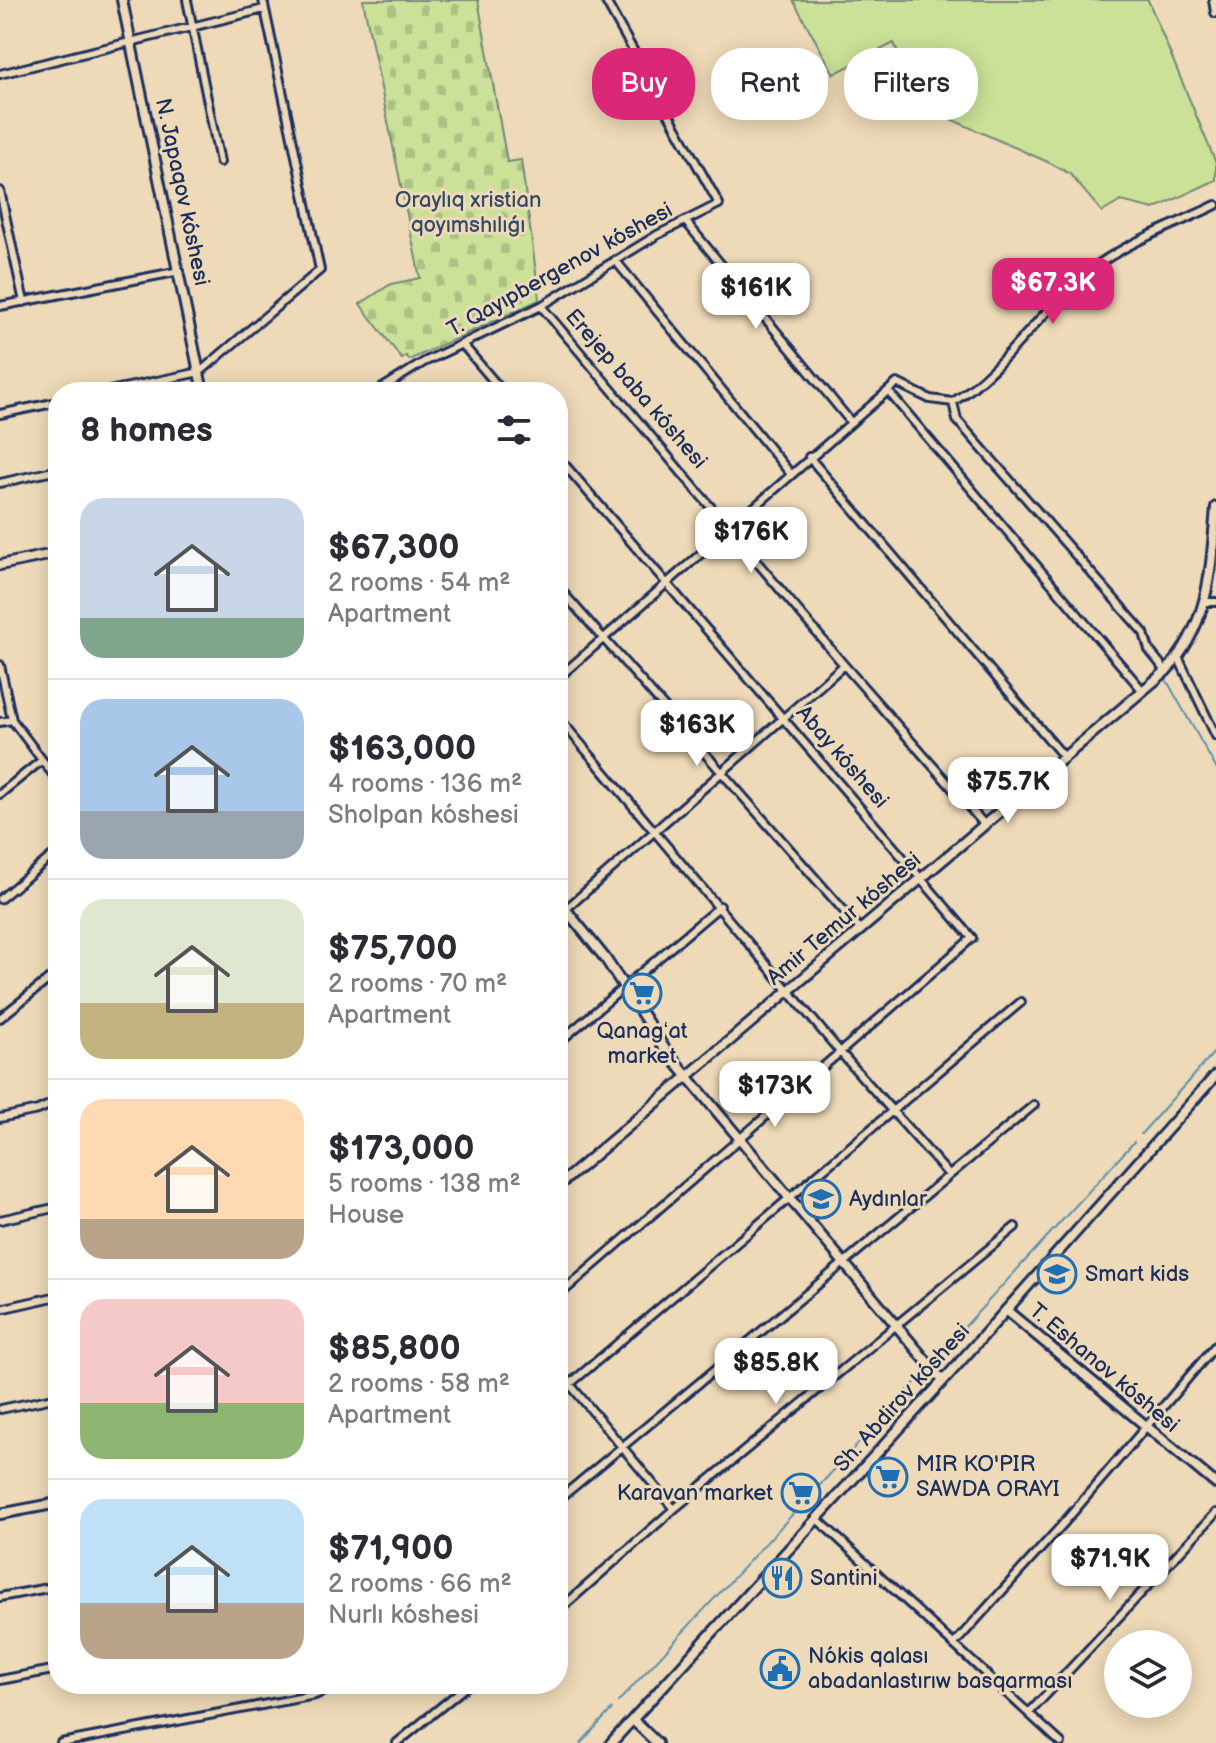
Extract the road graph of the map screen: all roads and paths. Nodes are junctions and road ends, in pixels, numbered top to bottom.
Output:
1 (122, 0) edge
2 (187, 0) edge
3 (263, 0) edge
4 (605, 0) edge
5 (1214, 0) edge
6 (264, 9) junction
7 (1216, 12) edge
8 (192, 24) junction
9 (131, 39) junction
10 (0, 74) edge
11 (220, 162) dead end
12 (0, 191) edge
13 (1216, 205) edge
14 (686, 222) junction
15 (615, 260) junction
16 (180, 271) junction
17 (24, 302) junction
18 (0, 306) edge
19 (541, 306) junction
20 (463, 345) junction
21 (200, 372) junction
22 (152, 382) edge
23 (202, 382) edge
24 (392, 382) edge
25 (494, 382) edge
26 (888, 391) junction
27 (953, 402) junction
28 (48, 404) edge
29 (0, 414) edge
30 (850, 421) junction
31 (809, 457) junction
32 (568, 469) edge
33 (48, 472) edge
34 (790, 473) junction
35 (0, 483) edge
36 (1216, 507) edge
37 (729, 526) junction
38 (48, 555) edge
39 (0, 565) edge
40 (666, 584) junction
41 (568, 598) edge
42 (1206, 602) junction
43 (1216, 602) edge
44 (603, 638) junction
45 (1178, 657) junction
46 (0, 665) edge
47 (844, 665) junction
48 (568, 669) edge
49 (1166, 671) junction
50 (1143, 691) junction
51 (784, 717) junction
52 (12, 720) junction
53 (0, 722) edge
54 (568, 729) edge
55 (1216, 736) edge
56 (1064, 757) junction
57 (42, 760) junction
58 (48, 768) edge
59 (721, 772) junction
60 (0, 794) edge
61 (984, 824) junction
62 (655, 832) junction
63 (48, 859) edge
64 (921, 877) junction
65 (0, 899) edge
66 (720, 906) junction
67 (568, 907) edge
68 (568, 919) edge
69 (860, 929) junction
70 (48, 980) edge
71 (624, 988) junction
72 (789, 988) junction
73 (1021, 1002) dead end
74 (0, 1018) edge
75 (568, 1035) edge
76 (841, 1053) junction
77 (1216, 1075) edge
78 (686, 1076) junction
79 (1034, 1105) dead end
80 (48, 1106) edge
81 (893, 1113) junction
82 (0, 1118) edge
83 (740, 1138) junction
84 (949, 1175) junction
85 (568, 1177) edge
86 (790, 1200) junction
87 (48, 1209) edge
88 (0, 1220) edge
89 (1015, 1227) dead end
90 (843, 1262) junction
91 (568, 1287) edge
92 (48, 1298) edge
93 (0, 1309) edge
94 (1006, 1310) junction
95 (897, 1325) junction
96 (1216, 1345) edge
97 (943, 1381) junction
98 (568, 1382) edge
99 (570, 1384) junction
100 (48, 1399) edge
101 (1, 1409) edge
102 (1145, 1427) junction
103 (620, 1446) junction
104 (1216, 1484) edge
105 (568, 1491) edge
106 (48, 1505) edge
107 (674, 1509) junction
108 (1216, 1513) edge
109 (0, 1514) edge
110 (816, 1518) junction
111 (48, 1588) edge
112 (0, 1597) edge
113 (568, 1602) edge
114 (955, 1643) junction
115 (48, 1671) edge
116 (0, 1680) edge
117 (317, 1694) edge
118 (457, 1694) edge
119 (1029, 1713) junction
120 (633, 1720) junction
121 (1053, 1736) junction
122 (61, 1743) edge
123 (397, 1743) edge
124 (611, 1743) edge
125 (657, 1743) edge
126 (1046, 1743) edge
127 (1061, 1743) edge

1 - 9 street, N. Japaqov kóshesi
2 - 8 street
3 - 6 street
4 - 14 street, T. Qayıpbergenov kóshesi
5 - 7 street
6 - 8 street
6 - 21 street
8 - 9 street
8 - 11 street
9 - 10 street
9 - 16 street, N. Japaqov kóshesi
12 - 17 street
13 - 27 street
14 - 15 street, T. Qayıpbergenov kóshesi
14 - 30 street
15 - 19 street, T. Qayıpbergenov kóshesi
15 - 34 street
16 - 17 street
16 - 21 street, N. Japaqov kóshesi
17 - 18 street
19 - 20 street, T. Qayıpbergenov kóshesi
19 - 37 street, Erejep baba kóshesi
20 - 24 street, T. Qayıpbergenov kóshesi
20 - 25 street
21 - 22 street
21 - 23 street, N. Japaqov kóshesi
26 - 27 street
26 - 30 street
26 - 50 street
27 - 49 street
28 - 29 street
30 - 31 street
31 - 34 street
31 - 56 street
32 - 40 street, Abay kóshesi
33 - 35 street
34 - 37 street
36 - 42 street, Amir Temur kóshesi
37 - 40 street
37 - 47 street, Erejep baba kóshesi
38 - 39 street
40 - 44 street
40 - 51 street, Abay kóshesi
41 - 44 street
42 - 43 street
42 - 45 street, Amir Temur kóshesi
44 - 48 street
44 - 59 street
45 - 49 street, Amir Temur kóshesi
45 - 55 street
46 - 52 street
47 - 51 street
47 - 61 street, Erejep baba kóshesi
49 - 50 street, Amir Temur kóshesi
50 - 56 street, Amir Temur kóshesi
51 - 59 street
51 - 64 street, Abay kóshesi
52 - 53 street
52 - 57 street
54 - 62 street
56 - 61 street, Amir Temur kóshesi
57 - 58 street
57 - 60 street
59 - 62 street
59 - 69 street
61 - 64 street, Amir Temur kóshesi
62 - 66 street
62 - 67 street
63 - 65 street
64 - 69 street, Amir Temur kóshesi
64 - 76 street, Abay kóshesi
66 - 71 street
66 - 72 street
68 - 71 street
69 - 72 street, Amir Temur kóshesi
70 - 74 street
71 - 75 street
71 - 78 street
72 - 76 street
72 - 78 street, Amir Temur kóshesi
73 - 81 street
76 - 81 street
76 - 83 street
77 - 94 street, Sh. Abdirov kóshesi
78 - 83 street
78 - 85 street, Amir Temur kóshesi
79 - 84 street
80 - 82 street
81 - 84 street
81 - 86 street
83 - 86 street
83 - 91 street
84 - 90 street
86 - 90 street
86 - 99 street
87 - 88 street
89 - 95 street
90 - 95 street
90 - 103 street
92 - 93 street
94 - 97 street, Sh. Abdirov kóshesi
94 - 102 street, T. Eshanov kóshesi
95 - 97 street
95 - 107 street
96 - 102 street
97 - 110 street, Sh. Abdirov kóshesi
98 - 99 street
99 - 103 street
100 - 101 street
102 - 104 street, T. Eshanov kóshesi
102 - 114 street
103 - 105 street
103 - 107 street
106 - 109 street
107 - 113 street
108 - 119 street
110 - 114 street
110 - 120 street, Sh. Abdirov kóshesi
111 - 112 street
114 - 119 street
115 - 116 street
117 - 122 street
118 - 123 street
119 - 121 street
120 - 124 street, Sh. Abdirov kóshesi
120 - 125 street
121 - 126 street
121 - 127 street

